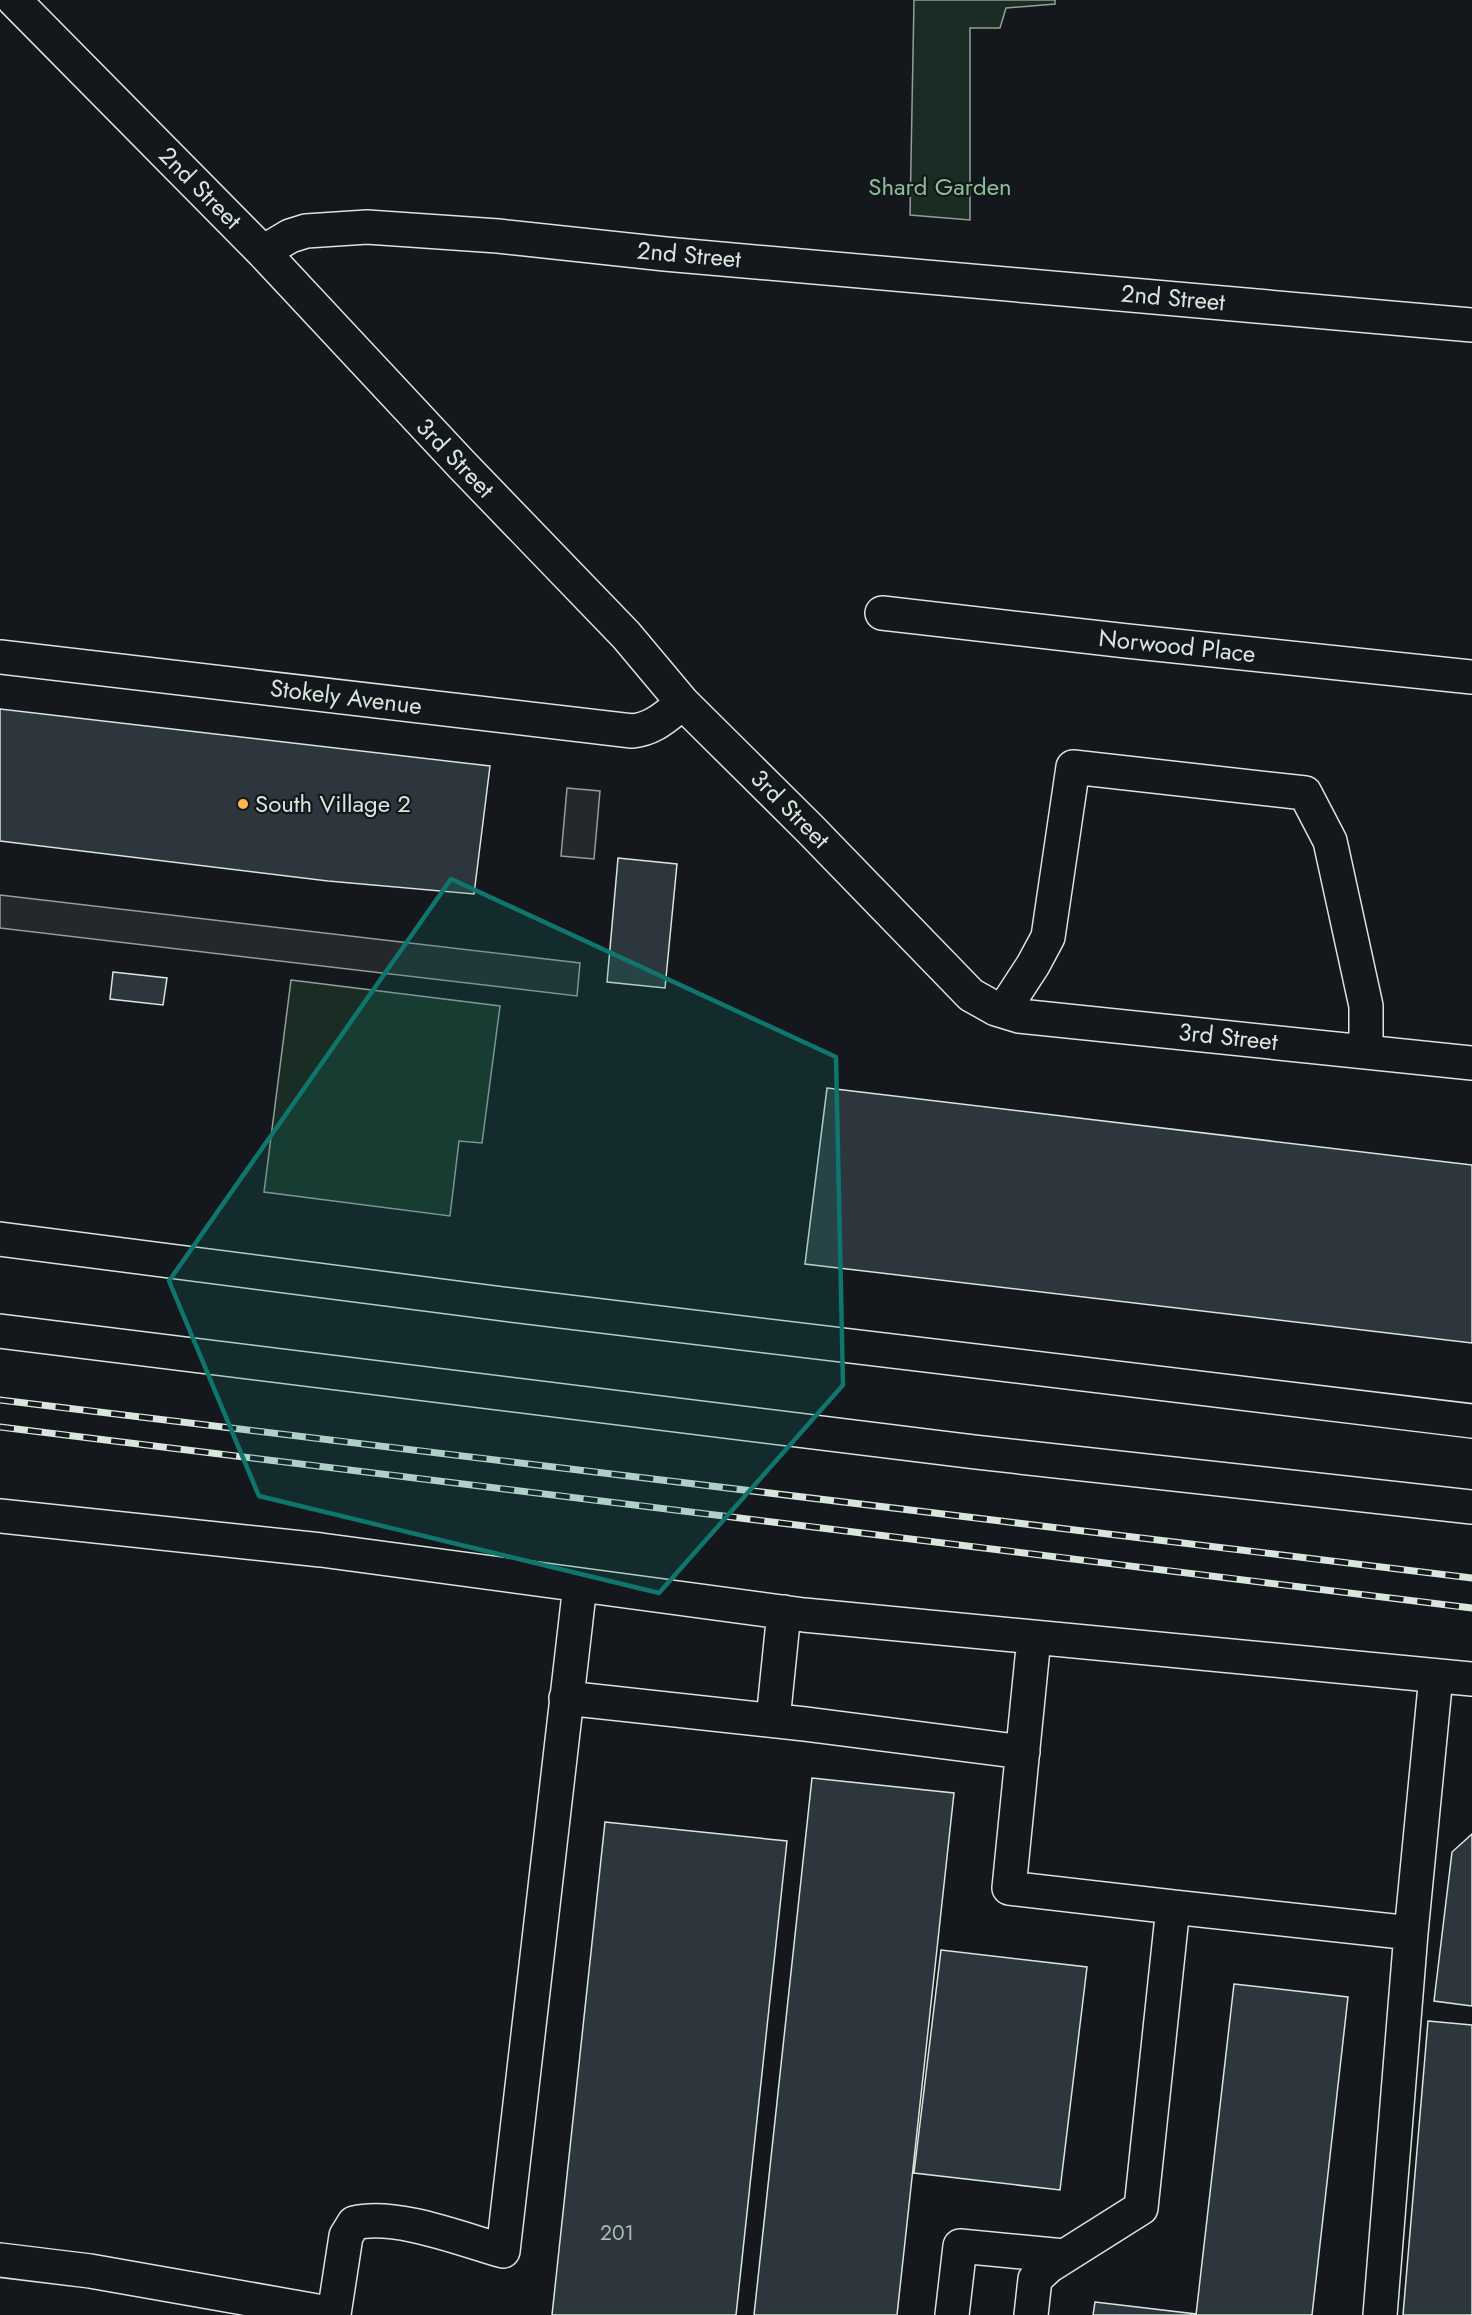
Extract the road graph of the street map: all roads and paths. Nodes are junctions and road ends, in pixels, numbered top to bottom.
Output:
1 (14, 0) edge
2 (263, 252) junction
3 (1472, 325) edge
4 (882, 613) dead end
5 (0, 657) edge
6 (1472, 677) edge
7 (683, 703) junction
8 (1003, 1011) junction
9 (1366, 1052) junction
10 (1472, 1063) edge
11 (0, 1239) edge
12 (0, 1331) edge
13 (1472, 1421) edge
14 (1472, 1507) edge
15 (0, 1516) edge
16 (580, 1585) junction
17 (784, 1612) junction
18 (1034, 1638) junction
19 (1436, 1676) junction
20 (1472, 1679) edge
21 (566, 1698) junction
22 (773, 1720) junction
23 (1023, 1752) junction
24 (1173, 1907) junction
25 (1411, 1933) junction
26 (1064, 2256) junction
27 (0, 2260) edge
28 (952, 2315) edge
29 (1031, 2315) edge
30 (1380, 2315) edge

1 - 2 main road, 2nd Street
2 - 3 main road, 2nd Street
2 - 7 main road, 3rd Street
4 - 6 main road, Norwood Place
5 - 7 main road, Stokely Avenue
7 - 8 main road, 3rd Street
8 - 9 main road, 3rd Street
8 - 9 main road
9 - 10 main road, 3rd Street
11 - 13 main road
12 - 14 main road
15 - 16 main road
16 - 17 main road
16 - 21 main road
17 - 18 main road
17 - 22 main road
18 - 19 main road
18 - 23 main road
19 - 20 main road
19 - 25 main road
21 - 22 main road
21 - 27 main road
22 - 23 main road
23 - 24 main road
24 - 25 main road
24 - 26 main road
25 - 30 main road
26 - 28 main road
26 - 29 main road

